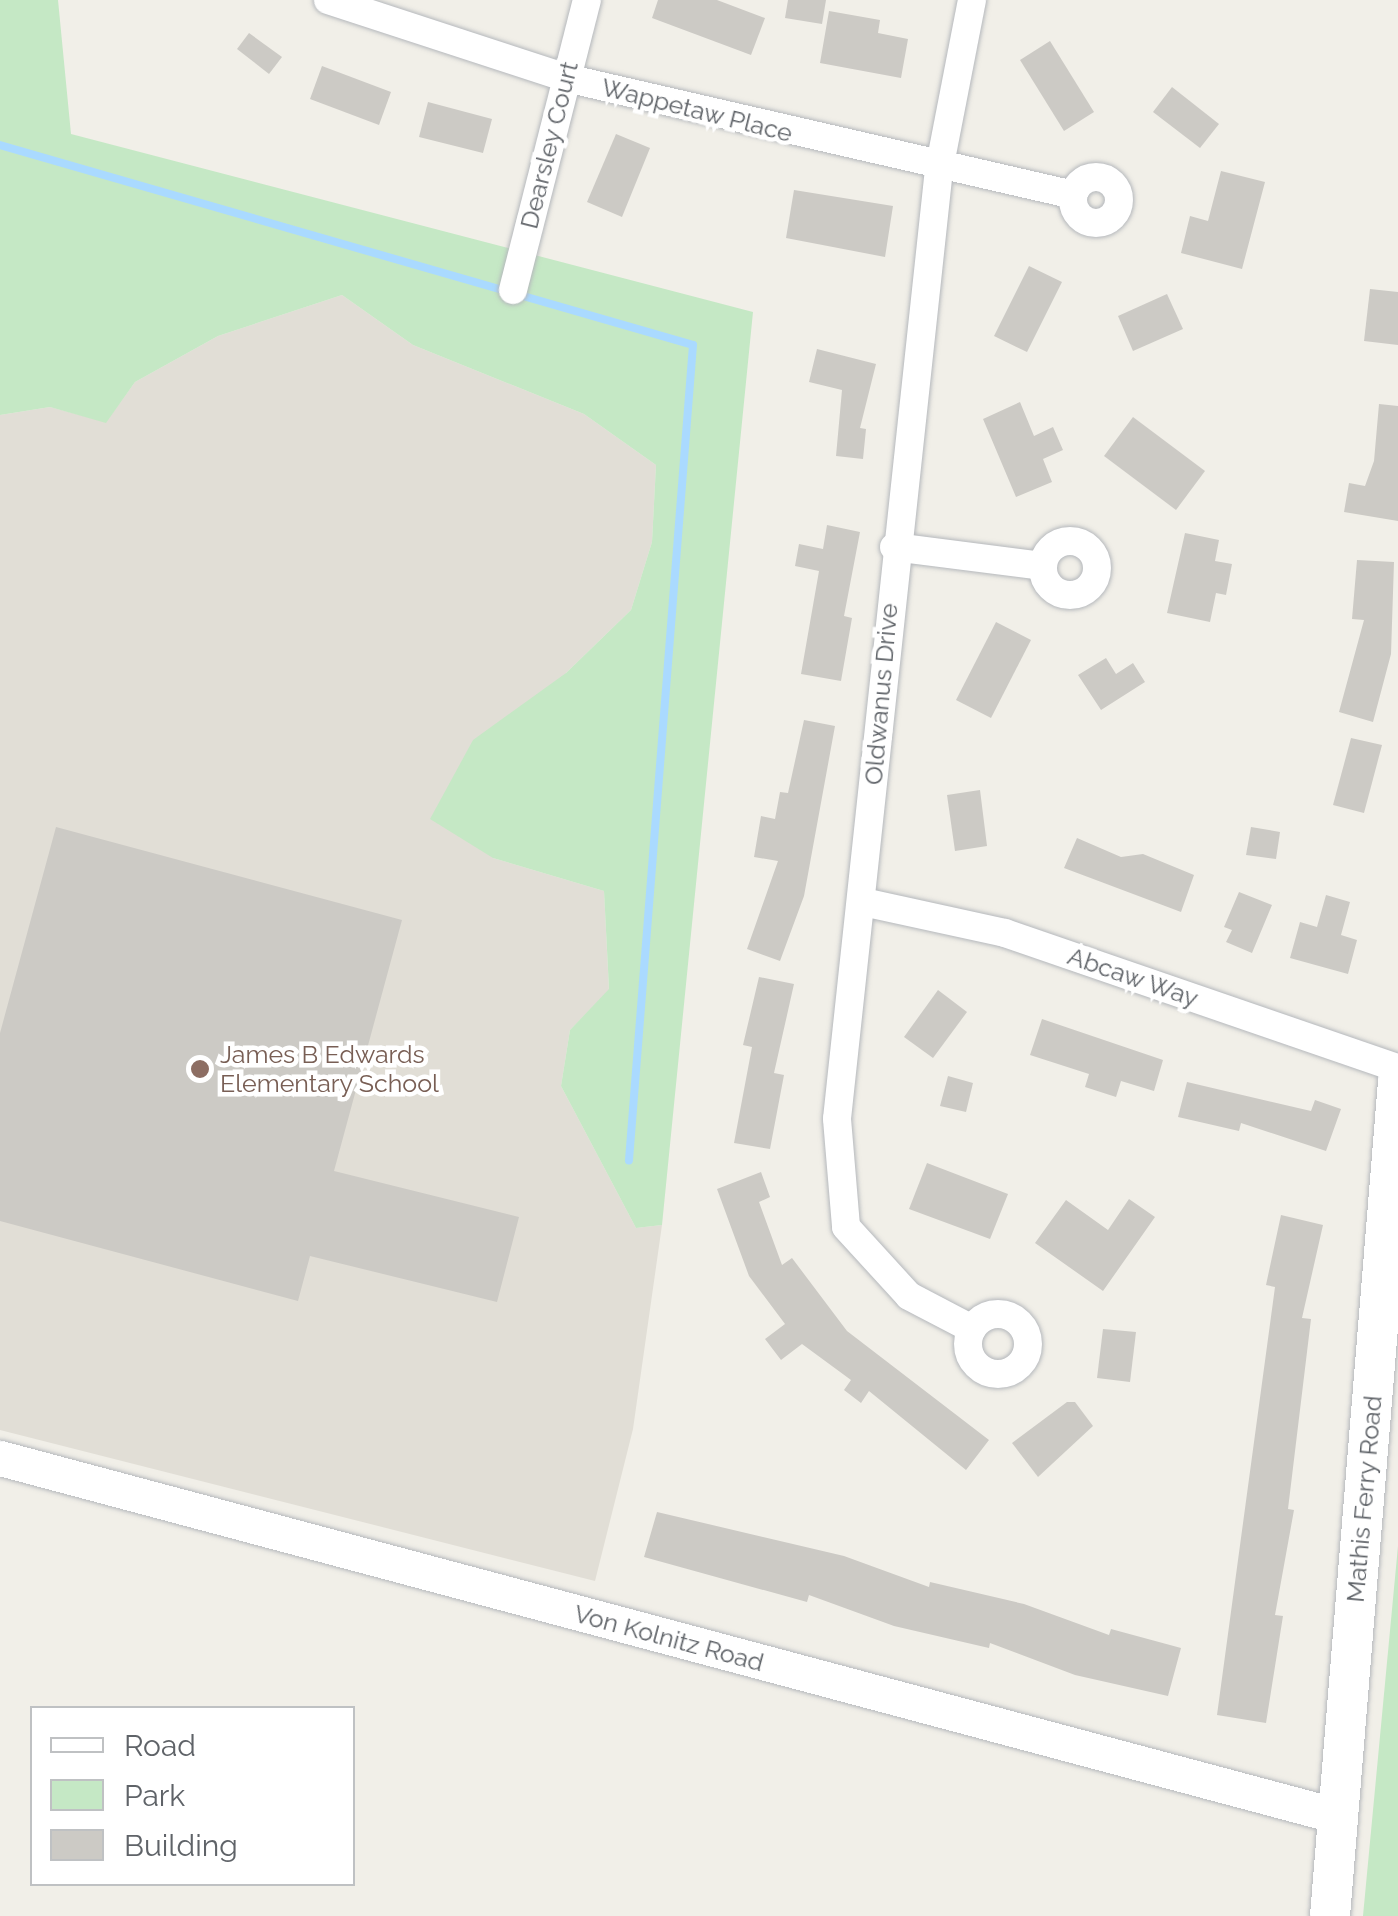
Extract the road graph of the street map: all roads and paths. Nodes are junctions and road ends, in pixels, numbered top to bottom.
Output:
1 (328, 0) edge
2 (587, 0) edge
3 (972, 0) edge
4 (566, 78) junction
5 (939, 168) junction
6 (1074, 194) dead end
7 (513, 290) dead end
8 (894, 547) junction
9 (1042, 566) dead end
10 (863, 902) junction
11 (1398, 1068) edge
12 (1398, 1082) edge
13 (972, 1329) dead end
14 (0, 1458) edge
15 (1338, 1816) junction
16 (1330, 1916) edge

1 - 4 street, Wappetaw Place
2 - 4 street, Dearsley Court
3 - 5 street, Oldwanus Drive
4 - 5 street, Wappetaw Place
4 - 7 street, Dearsley Court
5 - 6 street, Wappetaw Place
5 - 8 street, Oldwanus Drive
8 - 9 street
8 - 10 street, Oldwanus Drive
10 - 11 street, Abcaw Way
10 - 13 street, Oldwanus Drive
12 - 15 main road, Mathis Ferry Road
14 - 15 street, Von Kolnitz Road
15 - 16 main road, Mathis Ferry Road

